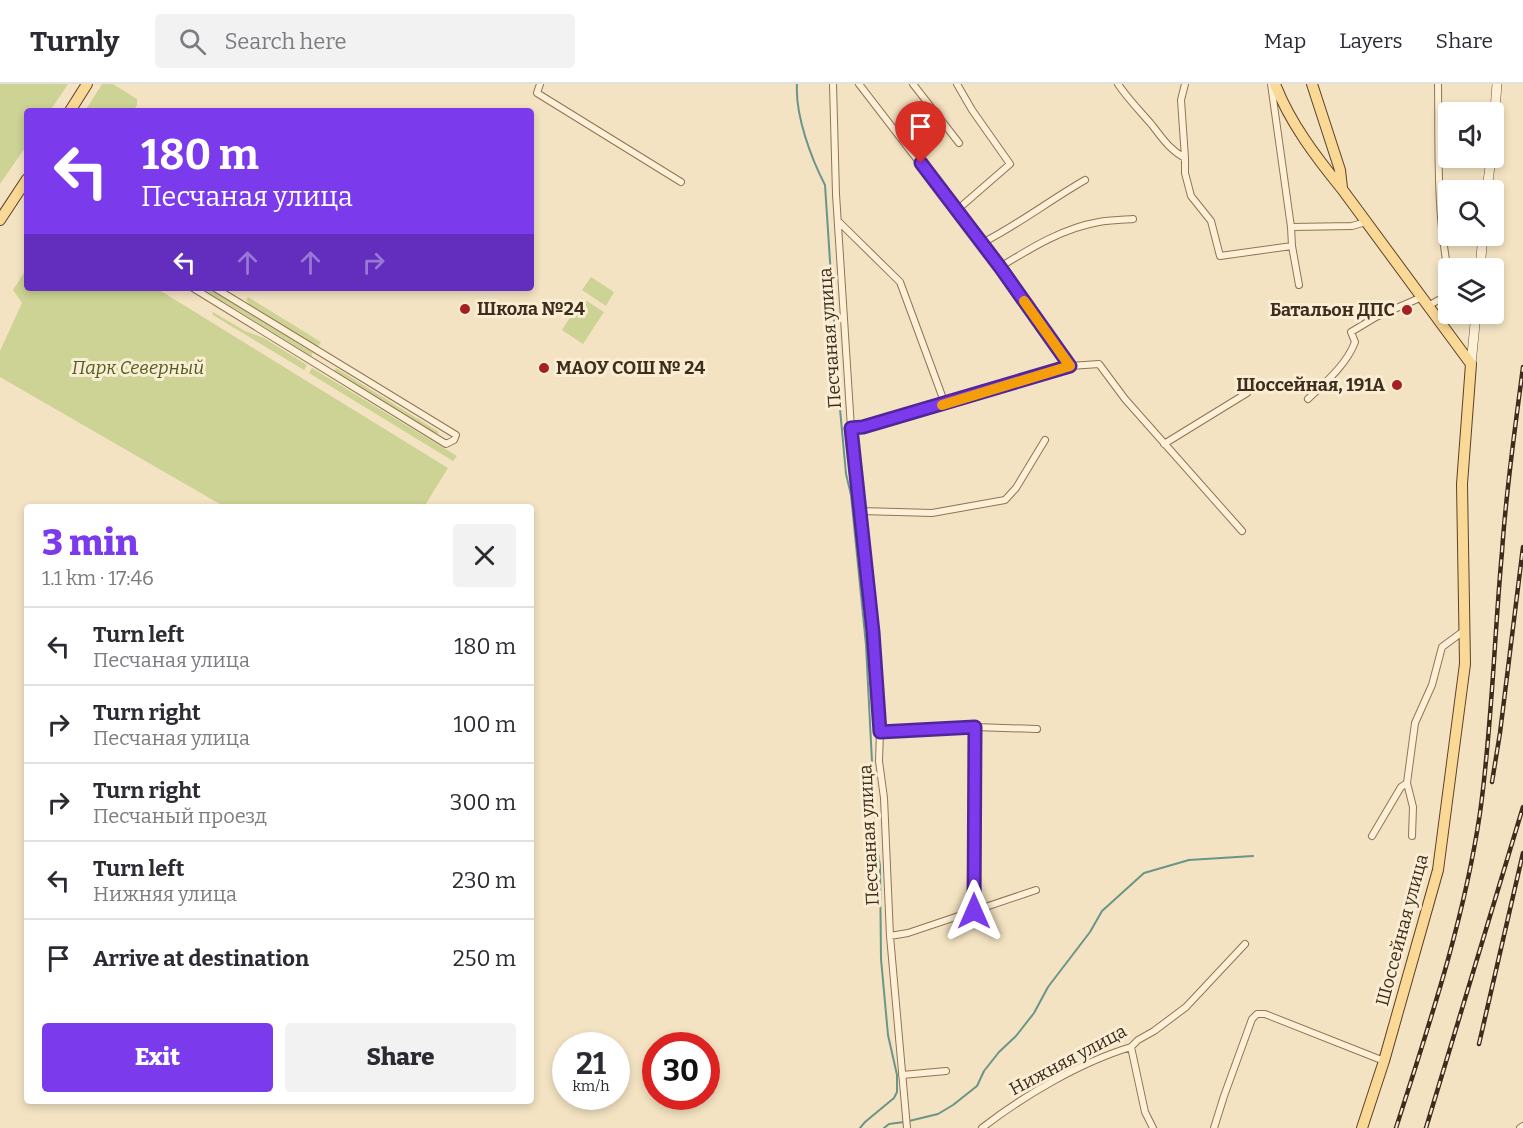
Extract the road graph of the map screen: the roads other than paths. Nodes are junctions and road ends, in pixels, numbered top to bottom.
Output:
1 (87, 84) edge
2 (540, 84) edge
3 (833, 84) edge
4 (859, 84) edge
5 (913, 84) edge
6 (957, 84) edge
7 (1118, 84) edge
8 (1185, 84) edge
9 (1273, 84) edge
10 (1313, 84) edge
11 (1438, 84) edge
12 (1497, 84) edge
13 (1496, 102) edge
14 (72, 108) edge
15 (959, 143) dead end
16 (1185, 158) junction
17 (1085, 180) dead end
18 (681, 182) dead end
19 (24, 186) edge
20 (1342, 189) junction
21 (957, 210) junction
22 (1133, 219) dead end
23 (0, 220) edge
24 (837, 221) junction
25 (1366, 222) junction
26 (1291, 227) junction
27 (982, 243) junction
28 (1292, 246) junction
29 (1445, 258) edge
30 (1000, 267) junction
31 (1299, 285) dead end
32 (198, 291) edge
33 (220, 291) edge
34 (1438, 297) edge
35 (1425, 301) junction
36 (1475, 324) edge
37 (330, 359) junction
38 (1471, 364) junction
39 (1070, 366) junction
40 (324, 369) junction
41 (1247, 393) dead end
42 (1308, 399) dead end
43 (945, 404) junction
44 (851, 428) junction
45 (1045, 440) dead end
46 (1164, 444) junction
47 (861, 511) junction
48 (1242, 531) dead end
49 (1466, 630) junction
50 (975, 727) junction
51 (1037, 729) dead end
52 (880, 732) junction
53 (1407, 783) junction
54 (1372, 836) dead end
55 (1413, 836) dead end
56 (1036, 890) dead end
57 (974, 911) junction
58 (890, 936) junction
59 (1245, 944) dead end
60 (1131, 1047) junction
61 (1384, 1061) junction
62 (946, 1071) dead end
63 (902, 1076) junction
64 (907, 1128) edge
65 (982, 1128) edge
66 (1153, 1128) edge
67 (1214, 1128) edge
68 (1362, 1128) edge

1 - 14 main road
2 - 18 street
3 - 24 street, Песчаная улица
4 - 21 street
5 - 15 street
6 - 21 street
7 - 16 street
8 - 16 street
9 - 20 main road
9 - 26 street
10 - 20 main road
11 - 29 street
12 - 13 street
16 - 28 street
17 - 27 street
19 - 23 main road
20 - 25 main road
21 - 27 street
22 - 30 street
24 - 43 street
24 - 44 street, Песчаная улица
25 - 26 street
25 - 35 main road
26 - 28 street
27 - 30 street
28 - 31 street
30 - 39 street
32 - 40 street
33 - 37 street
34 - 35 street
35 - 38 main road
35 - 42 street
36 - 38 street
37 - 40 street
37 - 40 street
38 - 49 main road, Шоссейная улица
39 - 43 street
39 - 46 street
41 - 46 street
43 - 44 street
44 - 47 street, Песчаная улица
45 - 47 street
46 - 48 street
47 - 52 street, Песчаная улица
49 - 53 street, Шоссейная улица
49 - 61 main road, Шоссейная улица
50 - 51 street
50 - 52 street
50 - 57 street
52 - 58 street, Песчаная улица
53 - 54 street
53 - 55 street, Шоссейная улица
56 - 57 street
57 - 58 street
58 - 63 street, Песчаная улица
59 - 60 street, Нижняя улица
60 - 65 street, Нижняя улица
60 - 66 street
61 - 67 street
61 - 68 main road, Шоссейная улица
62 - 63 street
63 - 64 street, Песчаная улица

